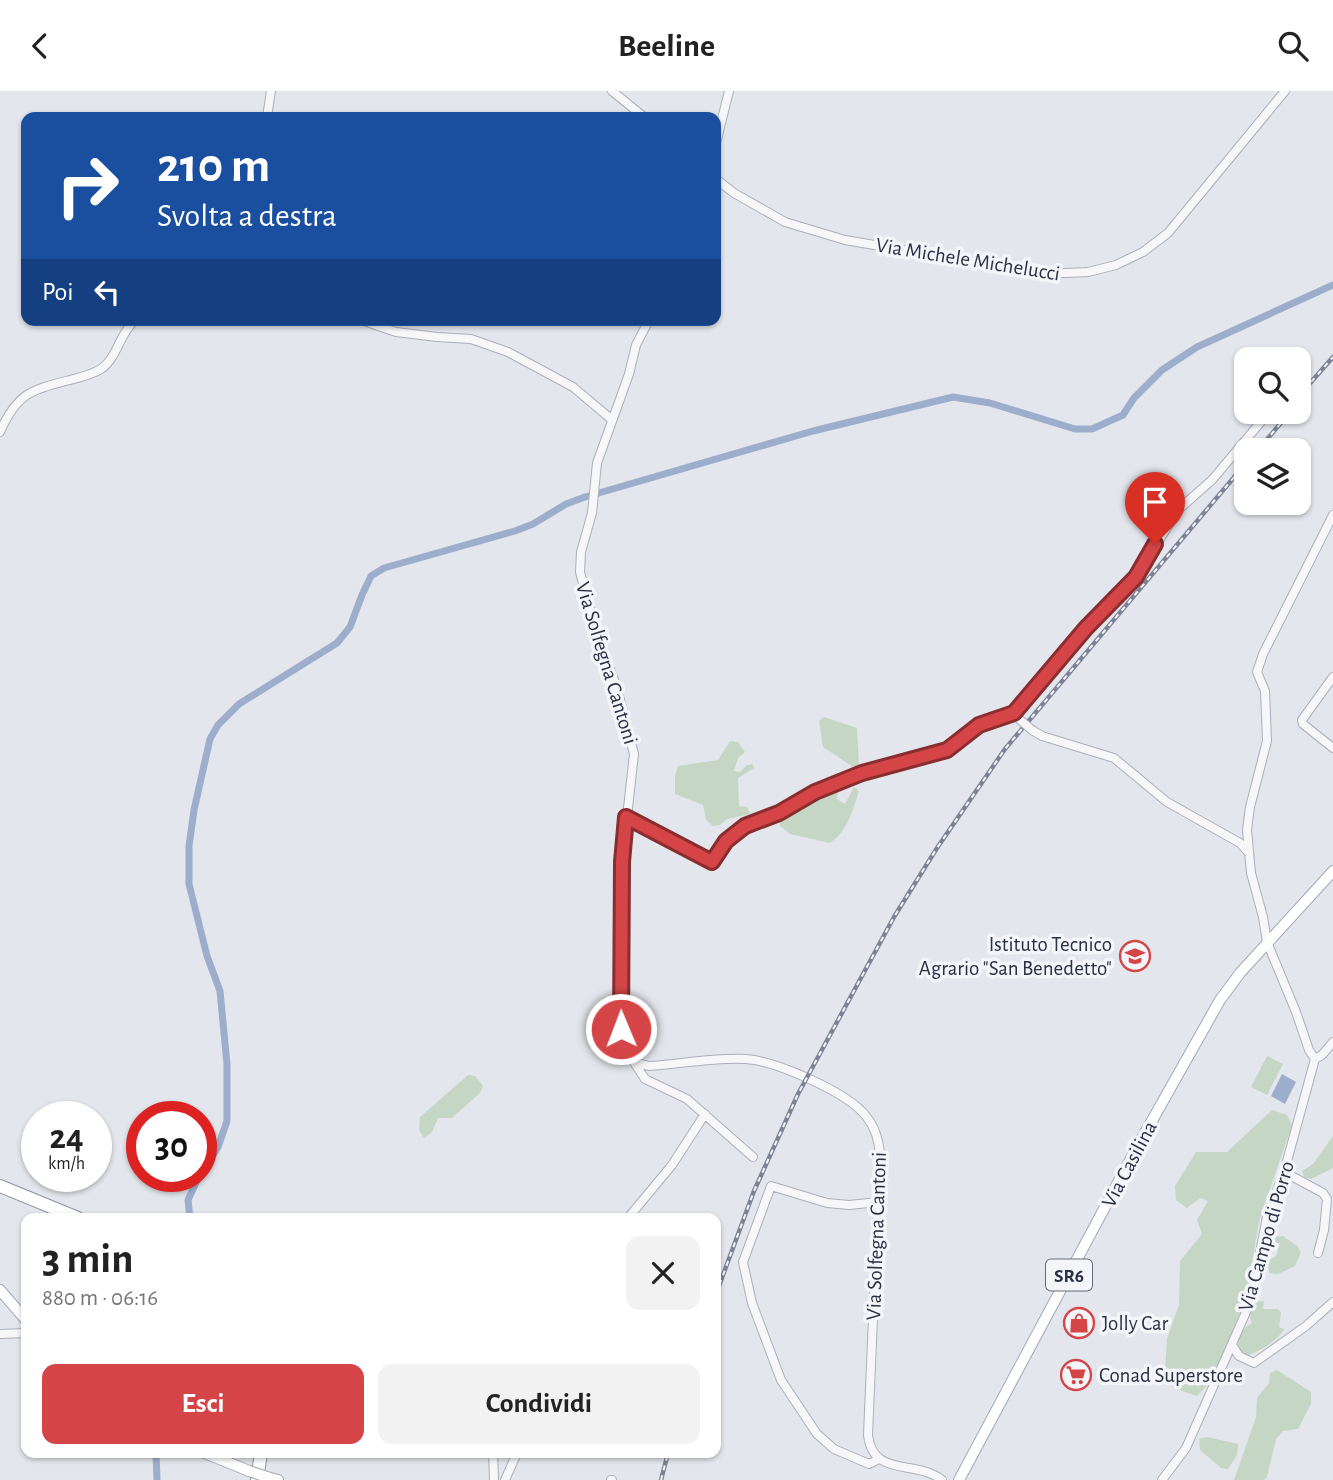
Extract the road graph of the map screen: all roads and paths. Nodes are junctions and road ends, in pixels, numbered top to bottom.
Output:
1 (271, 91) edge
2 (612, 91) edge
3 (729, 91) edge
4 (1284, 91) edge
5 (268, 112) edge
6 (637, 112) edge
7 (721, 123) edge
8 (721, 183) edge
9 (130, 326) edge
10 (378, 326) edge
11 (646, 326) edge
12 (611, 419) junction
13 (1259, 424) edge
14 (0, 432) edge
15 (1333, 515) edge
16 (1333, 677) edge
17 (1016, 716) junction
18 (1333, 748) edge
19 (626, 817) junction
20 (1248, 852) junction
21 (1333, 871) edge
22 (1267, 942) junction
23 (1333, 1042) edge
24 (630, 1056) junction
25 (1315, 1059) junction
26 (655, 1066) junction
27 (652, 1083) junction
28 (705, 1114) junction
29 (753, 1157) dead end
30 (1284, 1172) junction
31 (0, 1187) edge
32 (879, 1202) junction
33 (65, 1213) edge
34 (632, 1213) edge
35 (1318, 1253) dead end
36 (0, 1290) edge
37 (1333, 1302) edge
38 (21, 1314) edge
39 (21, 1333) edge
40 (0, 1334) edge
41 (1232, 1345) junction
42 (217, 1458) edge
43 (261, 1458) edge
44 (493, 1458) edge
45 (515, 1458) edge
46 (880, 1459) junction
47 (263, 1477) edge
48 (495, 1480) edge
49 (505, 1480) edge
50 (942, 1480) edge
51 (959, 1480) edge
52 (1162, 1480) edge

1 - 5 street
2 - 6 street
3 - 7 street
4 - 8 street, Via Michele Michelucci
9 - 14 street
10 - 12 street
11 - 12 street, Via Solfegna Cantoni
12 - 19 street, Via Solfegna Cantoni
13 - 17 street
15 - 20 street
16 - 18 street
17 - 19 street
17 - 20 street, bridge
19 - 24 street, Via Solfegna Cantoni
20 - 22 street
21 - 22 main road, Via Casilina / SR6
22 - 25 street
22 - 51 main road, Via Casilina / SR6
23 - 25 street
24 - 26 street, Via Solfegna Cantoni
24 - 27 street
25 - 30 street, Via Campo di Porro
26 - 27 street
26 - 32 street, Via Solfegna Cantoni
27 - 28 street
28 - 29 street
28 - 34 street
30 - 35 street
30 - 41 street, Via Campo di Porro
31 - 33 highway
32 - 46 street, Via Solfegna Cantoni
32 - 46 street
36 - 38 main road
37 - 41 street
39 - 40 street
41 - 52 street, Via Campo di Porro
42 - 47 main road
43 - 47 highway
44 - 48 street
45 - 49 street
46 - 50 street

